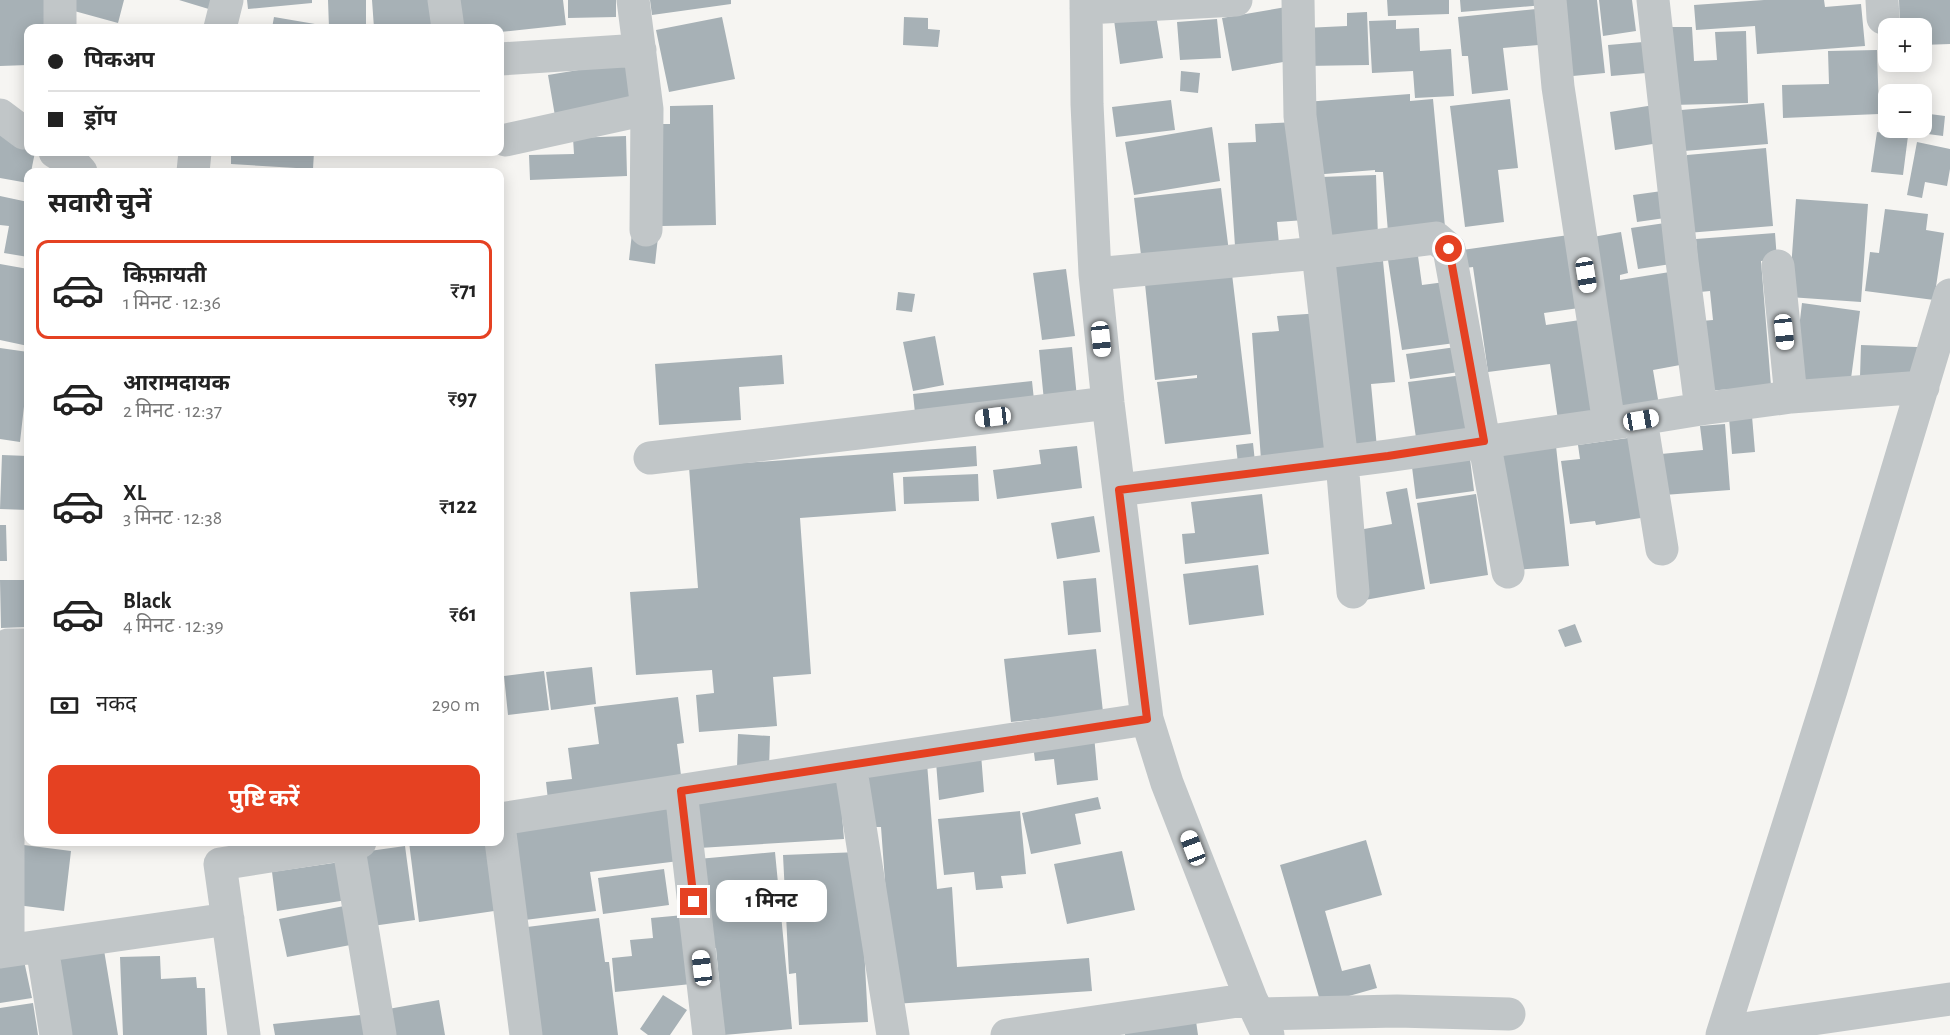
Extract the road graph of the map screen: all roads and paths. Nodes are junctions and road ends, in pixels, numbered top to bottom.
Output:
1 (60, 0) edge
2 (227, 0) edge
3 (444, 0) edge
4 (633, 0) edge
5 (1236, 0) edge
6 (1298, 0) edge
7 (1550, 0) edge
8 (1653, 0) edge
9 (1086, 4) edge
10 (60, 24) edge
11 (221, 24) edge
12 (447, 24) edge
13 (640, 50) junction
14 (504, 59) edge
15 (647, 109) junction
16 (506, 140) dead end
17 (62, 156) edge
18 (77, 168) edge
19 (646, 230) dead end
20 (1318, 253) junction
21 (1778, 266) dead end
22 (1095, 274) junction
23 (1950, 295) edge
24 (1923, 387) junction
25 (1791, 397) junction
26 (1108, 403) junction
27 (1701, 409) junction
28 (1625, 422) junction
29 (1484, 441) junction
30 (650, 458) dead end
31 (1342, 462) junction
32 (1119, 490) junction
33 (1662, 549) dead end
34 (1508, 572) dead end
35 (1353, 592) dead end
36 (12, 645) edge
37 (1147, 719) junction
38 (850, 764) junction
39 (681, 791) junction
40 (504, 818) edge
41 (305, 846) edge
42 (355, 846) edge
43 (502, 846) edge
44 (220, 853) edge
45 (228, 919) junction
46 (42, 947) junction
47 (4, 951) edge
48 (1950, 999) edge
49 (1509, 1014) dead end
50 (1259, 1016) edge
51 (1112, 1027) edge
52 (1723, 1034) edge
53 (56, 1035) edge
54 (244, 1035) edge
55 (380, 1035) edge
56 (526, 1035) edge
57 (709, 1035) edge
58 (893, 1035) edge
59 (1007, 1035) edge

1 - 10 street
2 - 11 street
3 - 12 street
4 - 13 street
5 - 9 street
6 - 20 street
7 - 28 street
8 - 27 street
9 - 22 street
13 - 14 street
13 - 15 street
15 - 16 street
15 - 19 street
17 - 18 street
20 - 22 street
20 - 29 street
20 - 31 street
21 - 25 street
22 - 26 street
23 - 24 street
24 - 25 street
24 - 52 street
25 - 27 street
26 - 30 street
26 - 32 street
27 - 28 street
28 - 29 street
28 - 33 street
29 - 31 street
29 - 34 street
31 - 32 street
31 - 35 street
32 - 37 street
36 - 47 street
37 - 38 street
37 - 50 street
38 - 39 street
38 - 58 street
39 - 40 street
39 - 57 street
41 - 44 street
42 - 55 street
43 - 56 street
44 - 45 street
45 - 46 street
45 - 54 street
46 - 47 street
46 - 53 street
48 - 52 street
49 - 50 street
50 - 51 street
51 - 59 street

